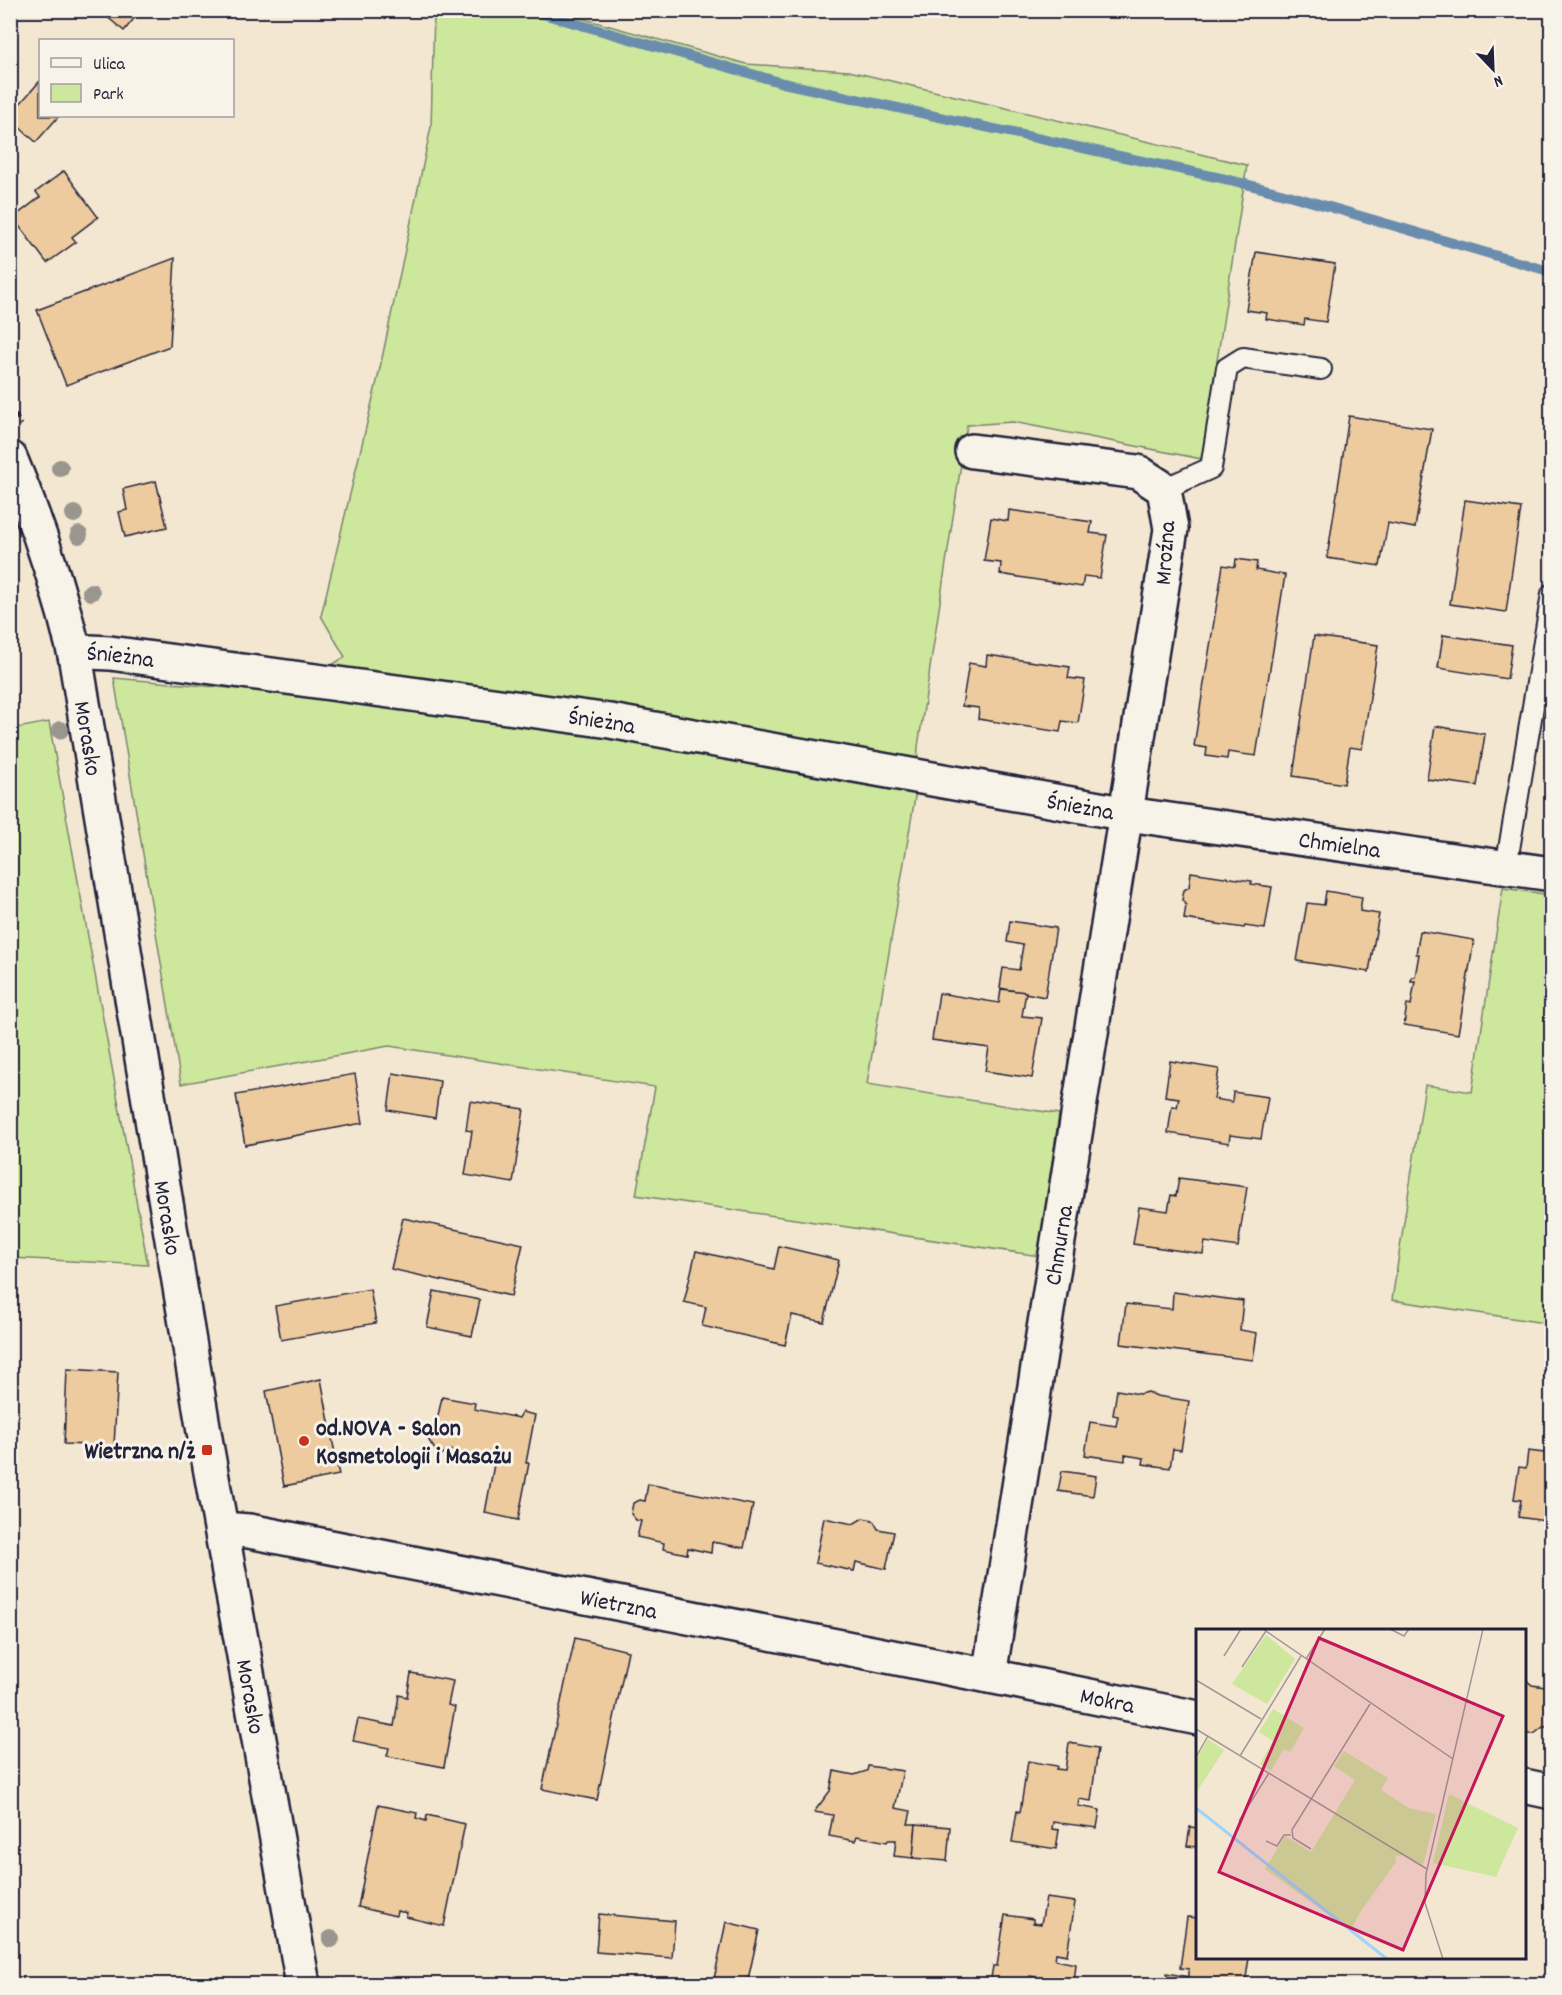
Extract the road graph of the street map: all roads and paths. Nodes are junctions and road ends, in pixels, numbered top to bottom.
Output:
1 (1321, 369) dead end
2 (972, 451) dead end
3 (10, 458) edge
4 (1164, 489) junction
5 (1551, 594) edge
6 (75, 655) junction
7 (1127, 814) junction
8 (1506, 867) junction
9 (1551, 874) edge
10 (222, 1529) junction
11 (1002, 1678) junction
12 (1196, 1718) edge
13 (1526, 1786) edge
14 (1551, 1792) edge
15 (303, 1984) edge

1 - 4 lane
2 - 4 street, Mroźna
3 - 6 street, Morasko
4 - 7 street, Mroźna
5 - 8 lane
6 - 7 street, Śnieżna
6 - 10 street, Morasko
7 - 8 street, Chmielna
7 - 11 street, Chmurna
8 - 9 street, Chmielna
10 - 11 street, Wietrzna
10 - 15 street, Morasko
11 - 12 street, Mokra
13 - 14 street

